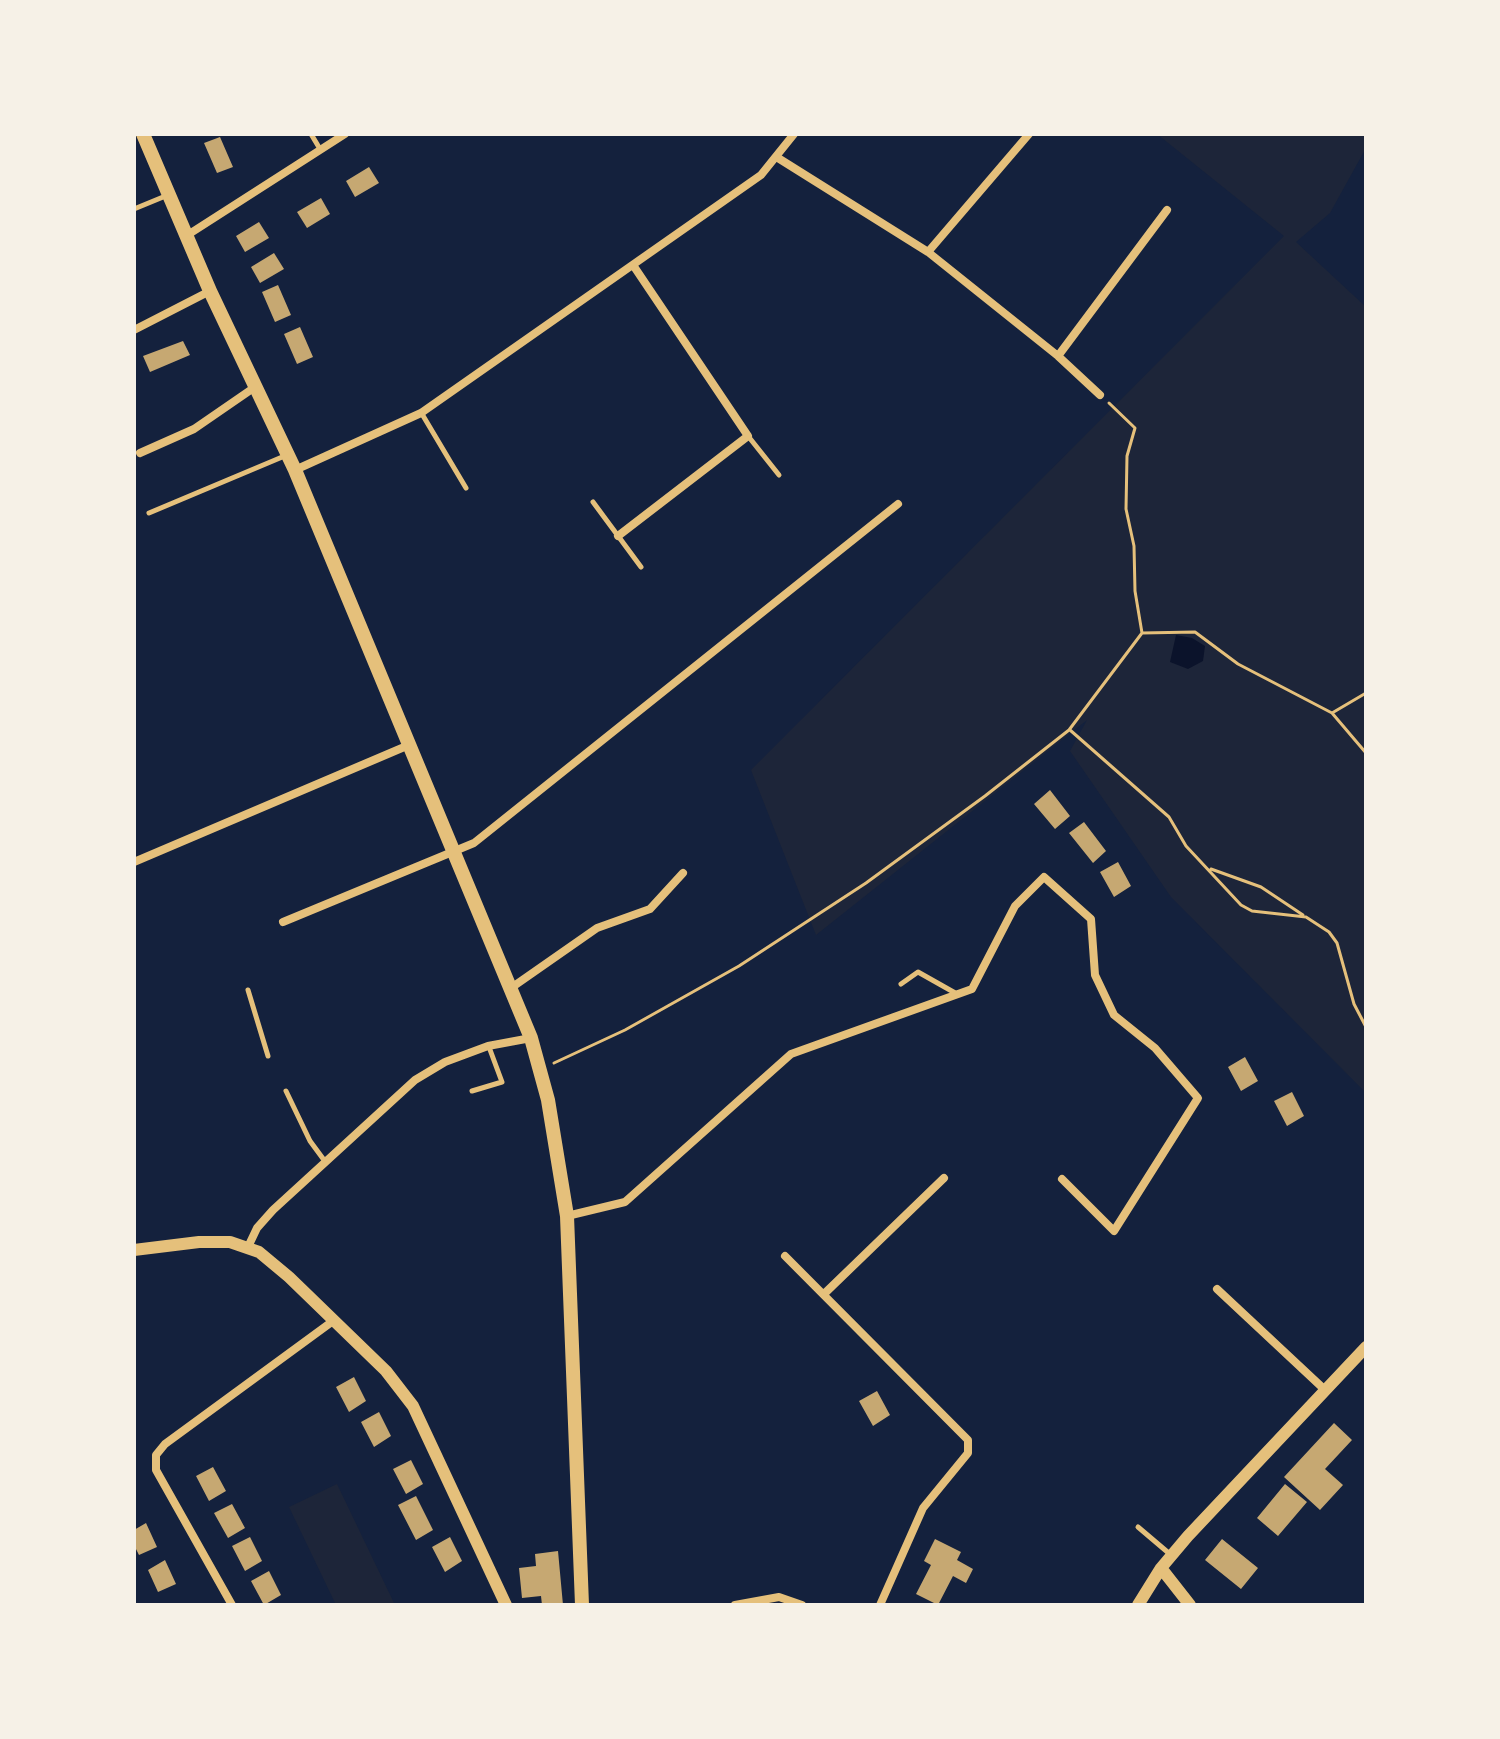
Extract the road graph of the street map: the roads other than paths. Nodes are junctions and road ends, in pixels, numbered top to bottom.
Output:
1 (143, 134) edge
2 (311, 134) edge
3 (345, 134) edge
4 (794, 134) edge
5 (1029, 134) edge
6 (320, 150) junction
7 (778, 158) junction
8 (169, 195) junction
9 (134, 209) edge
10 (1167, 210) dead end
11 (186, 236) junction
12 (928, 252) junction
13 (633, 265) junction
14 (210, 291) junction
15 (134, 330) edge
16 (1058, 356) junction
17 (255, 387) junction
18 (1100, 395) road end
19 (421, 413) junction
20 (748, 436) junction
21 (140, 453) dead end
22 (288, 454) junction
23 (295, 470) junction
24 (779, 475) dead end
25 (466, 488) dead end
26 (593, 502) dead end
27 (898, 504) dead end
28 (149, 513) dead end
29 (618, 536) junction
30 (641, 567) dead end
31 (409, 745) junction
32 (455, 849) junction
33 (134, 862) edge
34 (683, 873) dead end
35 (283, 922) dead end
36 (901, 984) dead end
37 (511, 988) junction
38 (248, 990) dead end
39 (958, 994) junction
40 (531, 1038) junction
41 (488, 1046) junction
42 (268, 1056) dead end
43 (286, 1091) dead end
44 (472, 1091) dead end
45 (324, 1160) junction
46 (944, 1178) dead end
47 (1062, 1179) dead end
48 (567, 1216) junction
49 (248, 1247) junction
50 (134, 1250) edge
51 (785, 1256) dead end
52 (1217, 1289) dead end
53 (824, 1294) junction
54 (333, 1321) junction
55 (1366, 1347) edge
56 (1325, 1390) junction
57 (1138, 1527) dead end
58 (1171, 1556) junction
59 (1161, 1568) junction
60 (232, 1605) edge
61 (506, 1605) edge
62 (582, 1605) edge
63 (735, 1605) edge
64 (802, 1605) edge
65 (880, 1605) edge
66 (1138, 1605) edge
67 (1190, 1605) edge

1 - 8 main road
2 - 6 lane
3 - 6 street
4 - 7 street
5 - 12 street
6 - 11 street
7 - 12 street
7 - 13 street
8 - 9 lane
8 - 11 main road
10 - 16 street
11 - 14 main road
12 - 16 street
13 - 19 street
13 - 20 street
14 - 15 street
14 - 17 main road
16 - 18 street
17 - 21 street
17 - 22 main road
19 - 23 street
19 - 25 lane
20 - 24 lane
20 - 29 street
22 - 23 main road
22 - 28 lane
23 - 31 main road
26 - 29 lane
27 - 32 street
29 - 30 lane
31 - 32 main road
31 - 33 street
32 - 35 street
32 - 37 main road
34 - 37 street
36 - 39 lane
37 - 40 main road
38 - 42 lane
39 - 47 street
39 - 48 street
40 - 41 street
40 - 48 main road
41 - 44 lane
41 - 45 street
43 - 45 lane
45 - 49 street
46 - 53 street
48 - 62 main road
49 - 50 street
49 - 54 street
51 - 53 street
52 - 56 street
53 - 65 street
54 - 60 street
54 - 61 street
55 - 56 street
56 - 58 street
57 - 58 lane
58 - 59 street
59 - 66 street
59 - 67 street
63 - 64 street

